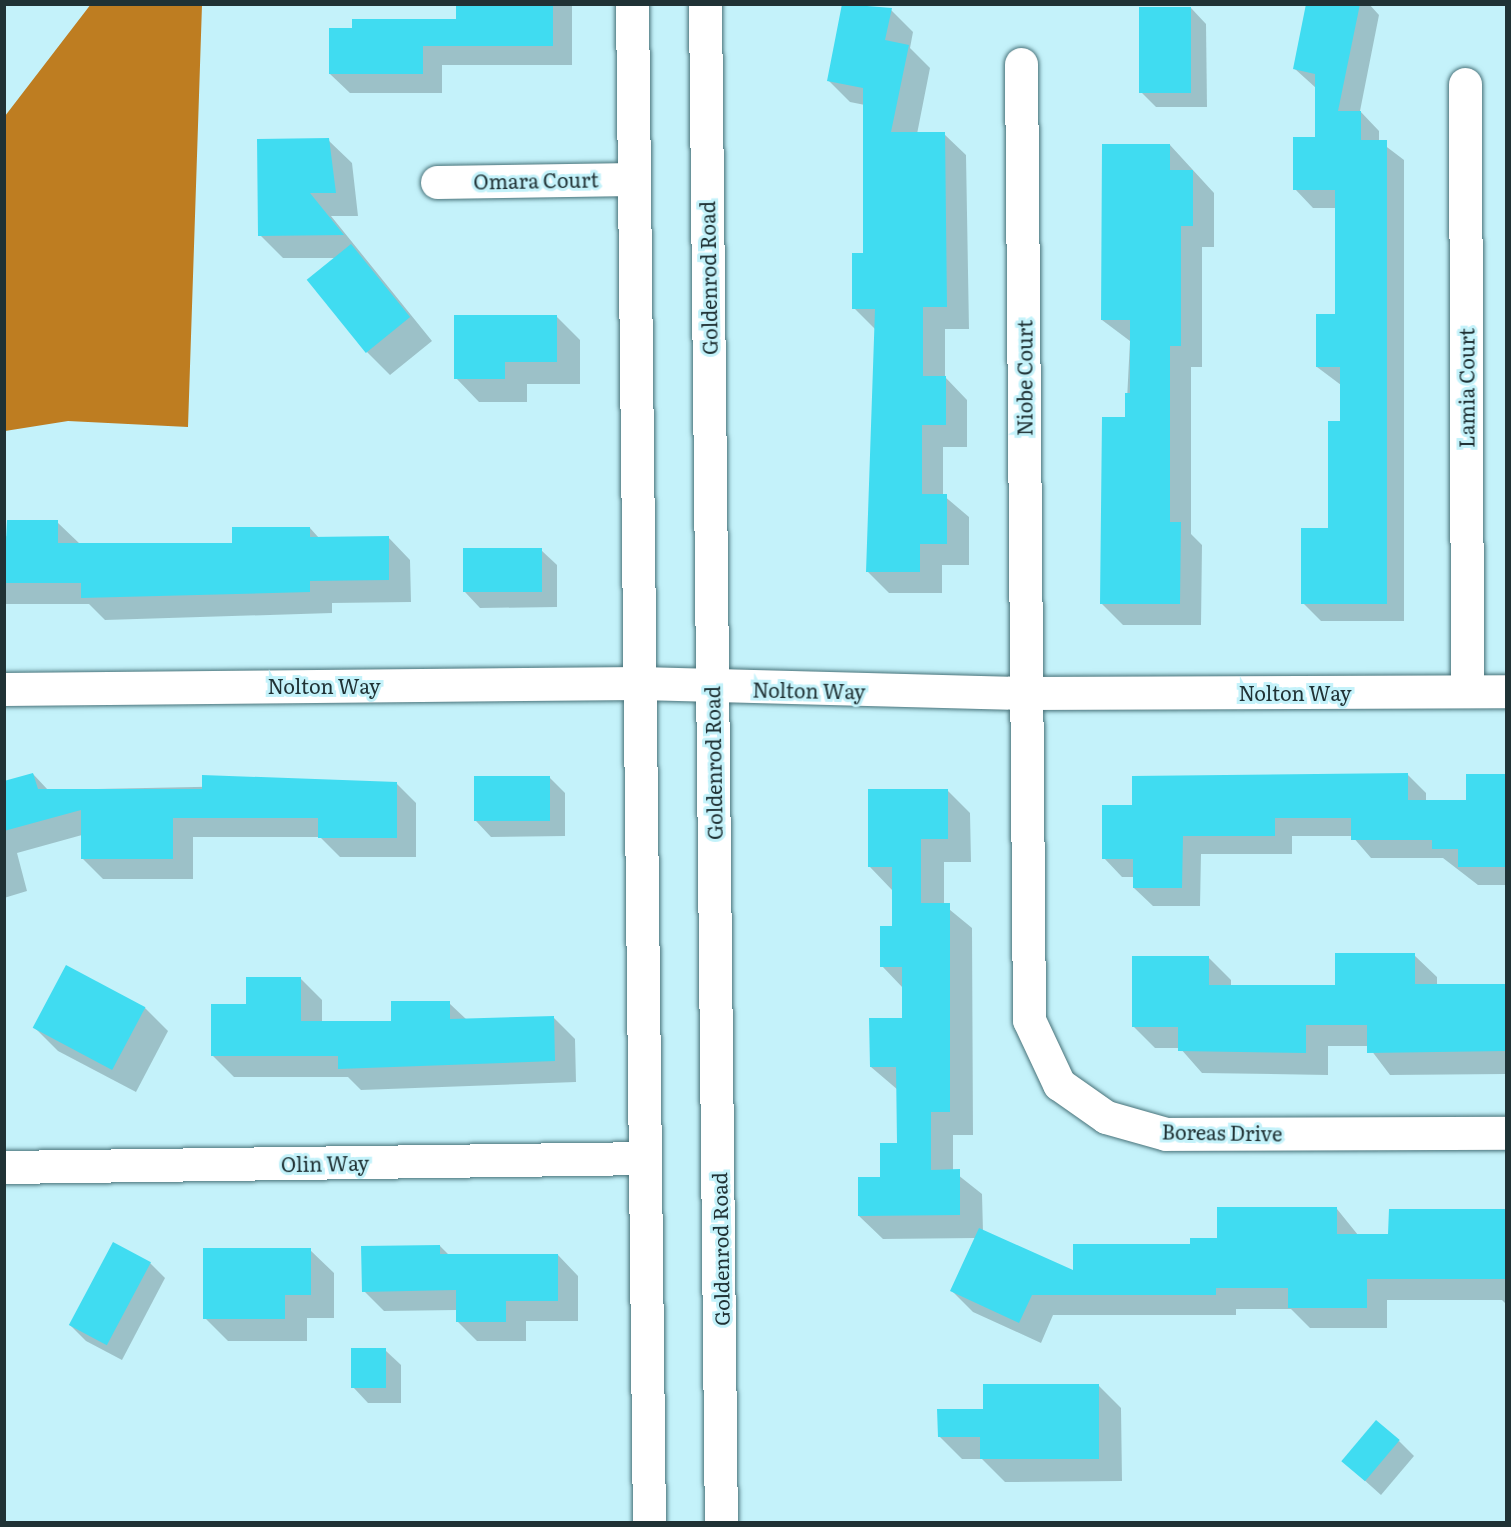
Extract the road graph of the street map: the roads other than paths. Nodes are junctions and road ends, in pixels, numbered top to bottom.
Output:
1 (632, 4) edge
2 (705, 4) edge
3 (1022, 64) dead end
4 (1465, 84) dead end
5 (634, 179) junction
6 (437, 182) dead end
7 (640, 683) junction
8 (712, 688) junction
9 (4, 689) edge
10 (1467, 691) junction
11 (1506, 691) edge
12 (1026, 693) junction
13 (1506, 1133) edge
14 (645, 1158) junction
15 (4, 1167) edge
16 (649, 1522) edge
17 (721, 1522) edge

1 - 5 street
2 - 8 street, Goldenrod Road
3 - 12 street, Niobe Court
4 - 10 street, Lamia Court
5 - 6 street, Omara Court
5 - 7 street
7 - 8 street, Nolton Way
7 - 9 street, Nolton Way
7 - 14 street
8 - 12 street, Nolton Way
8 - 17 street, Goldenrod Road
10 - 11 street, Nolton Way
10 - 12 street, Nolton Way
12 - 13 street, Boreas Drive
14 - 15 street, Olin Way
14 - 16 street

